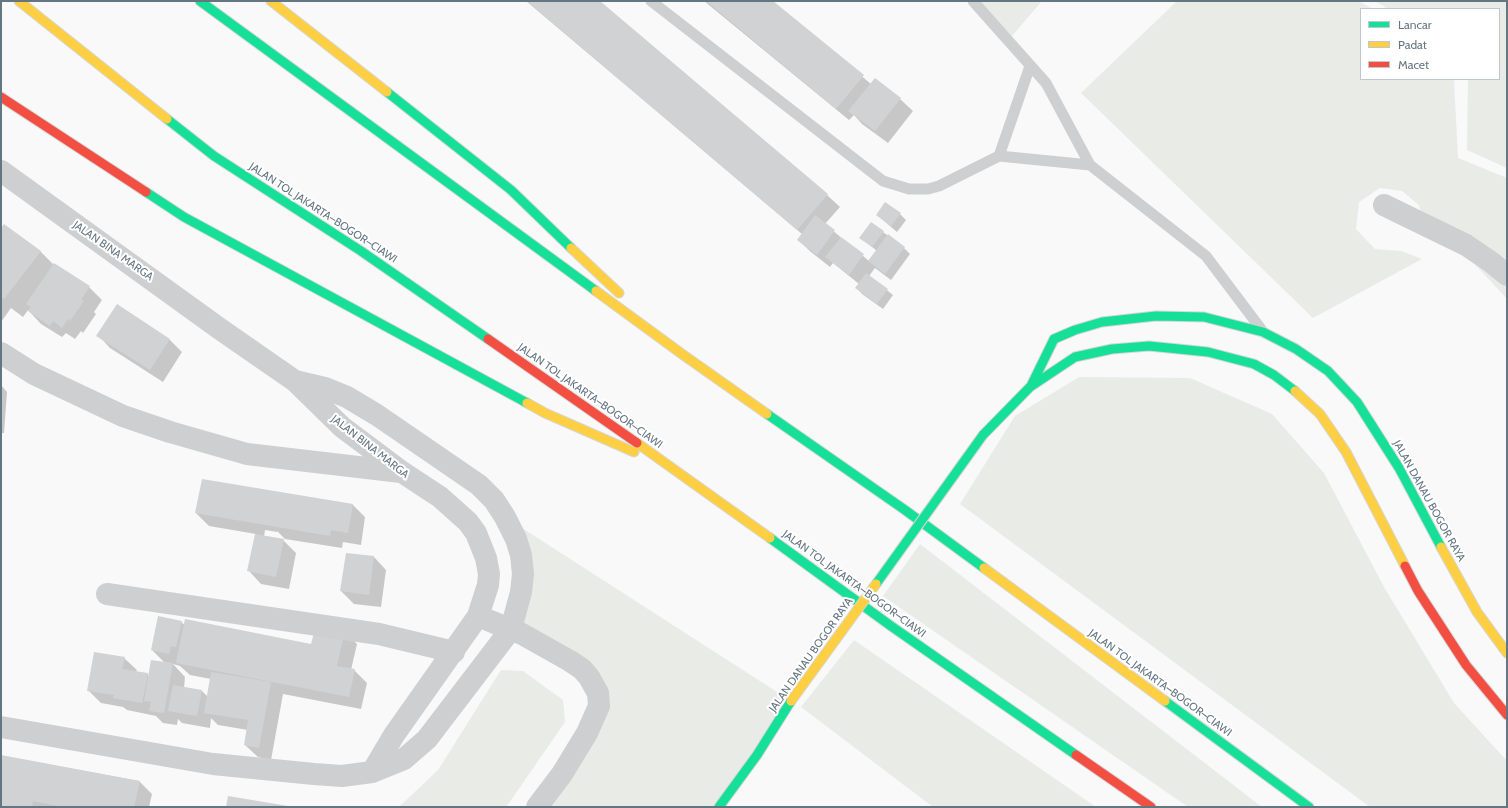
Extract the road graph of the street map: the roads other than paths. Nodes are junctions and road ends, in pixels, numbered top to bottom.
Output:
1 (18, 1) edge
2 (200, 1) edge
3 (271, 1) edge
4 (651, 1) edge
5 (973, 1) edge
6 (1030, 66) junction
7 (1, 97) edge
8 (999, 156) junction
9 (1090, 165) junction
10 (1, 171) edge
11 (1384, 204) dead end
12 (1507, 276) edge
13 (1263, 332) junction
14 (1, 353) edge
15 (682, 354) junction
16 (295, 381) junction
17 (1030, 387) junction
18 (402, 472) junction
19 (681, 473) junction
20 (107, 594) dead end
21 (478, 616) junction
22 (511, 630) junction
23 (454, 652) junction
24 (1507, 652) edge
25 (1507, 715) edge
26 (1, 727) edge
27 (372, 772) junction
28 (537, 807) edge
29 (719, 807) edge
30 (1151, 807) edge
31 (1309, 807) edge

1 - 19 main road, JALAN TOL JAKARTA–BOGOR–CIAWI
2 - 15 main road, JALAN TOL JAKARTA–BOGOR–CIAWI
3 - 15 main road
4 - 8 lane
5 - 6 lane
6 - 8 lane
6 - 9 lane
7 - 19 main road
8 - 9 lane
9 - 13 lane
10 - 16 street, JALAN BINA MARGA
11 - 12 street
13 - 17 main road, JALAN DANAU BOGOR RAYA
13 - 24 main road, JALAN DANAU BOGOR RAYA
14 - 18 street
15 - 31 main road, JALAN TOL JAKARTA–BOGOR–CIAWI
16 - 18 street, JALAN BINA MARGA
16 - 22 street
17 - 25 main road, JALAN DANAU BOGOR RAYA
17 - 29 main road, JALAN DANAU BOGOR RAYA, bridge
18 - 21 street, JALAN BINA MARGA
19 - 30 main road, JALAN TOL JAKARTA–BOGOR–CIAWI
20 - 23 street
21 - 22 street
21 - 23 street, JALAN BINA MARGA
22 - 27 street
22 - 28 street
23 - 27 street, JALAN BINA MARGA
26 - 27 street

